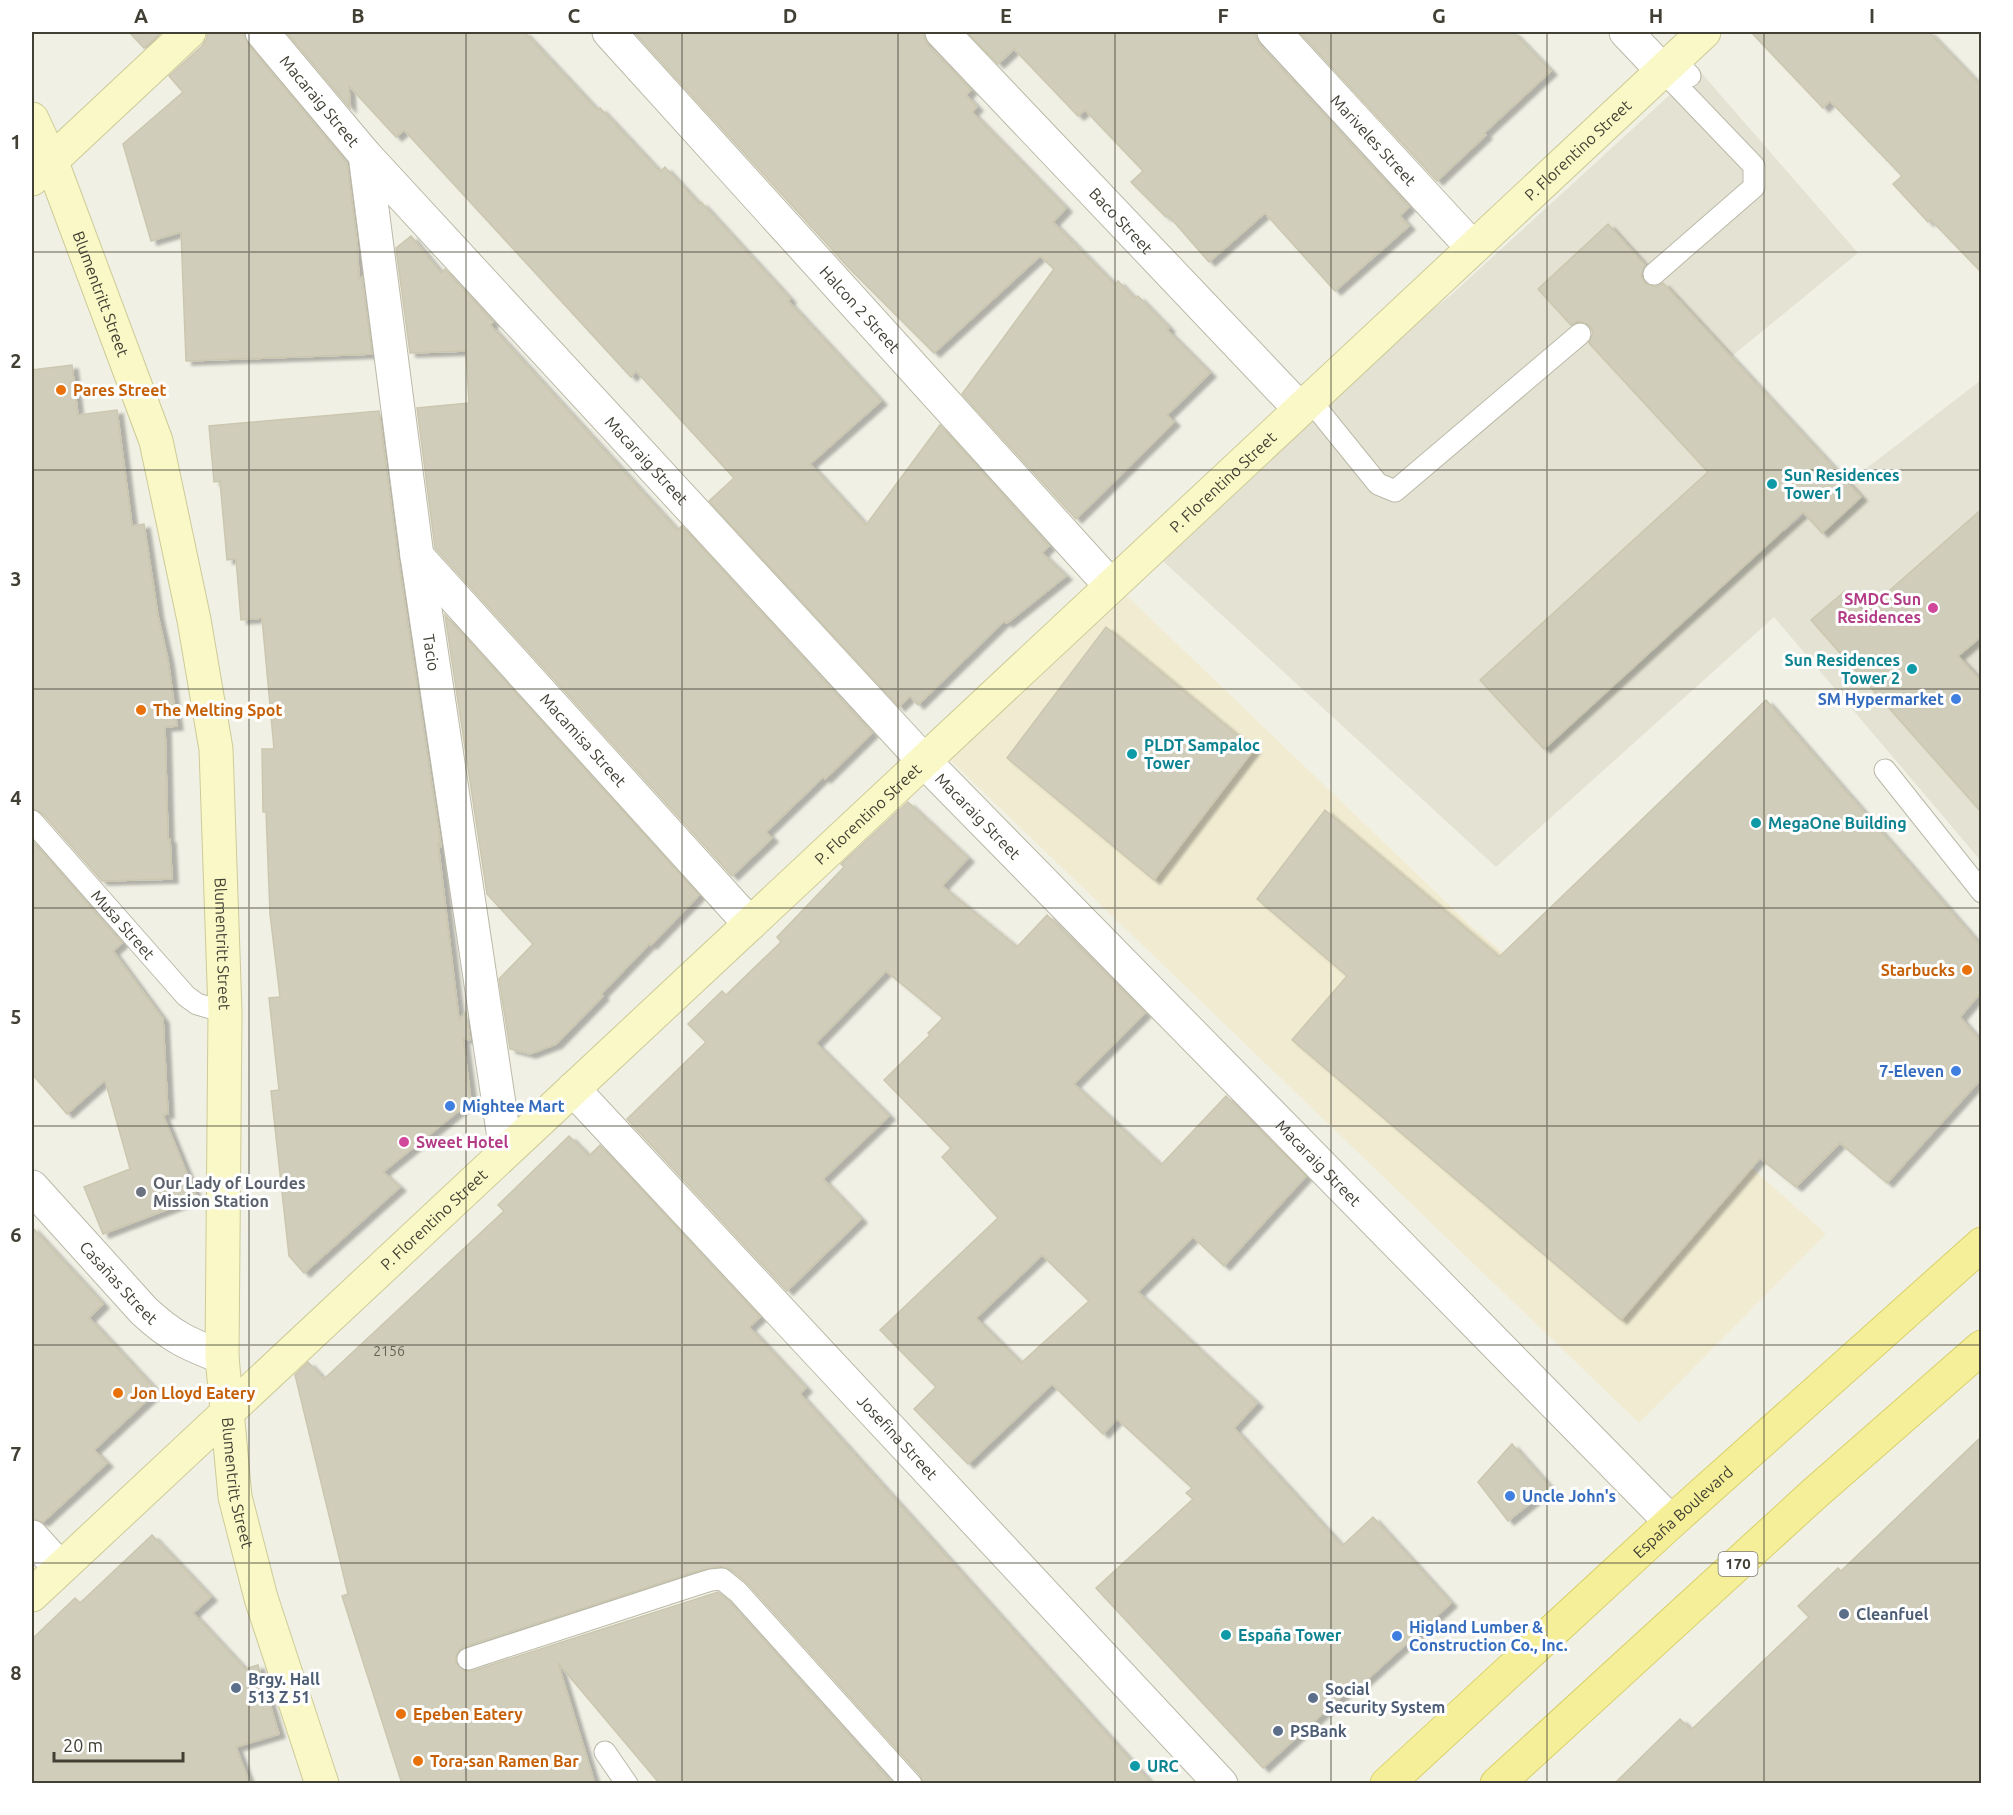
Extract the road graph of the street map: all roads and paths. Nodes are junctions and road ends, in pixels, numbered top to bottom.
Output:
1 (189, 32) edge
2 (262, 32) edge
3 (609, 32) edge
4 (942, 32) edge
5 (1274, 32) edge
6 (1626, 32) edge
7 (1704, 32) edge
8 (1675, 68) junction
9 (32, 119) edge
10 (365, 155) junction
11 (41, 170) edge
12 (1473, 248) junction
13 (1654, 274) dead end
14 (1580, 334) dead end
15 (1305, 405) junction
16 (417, 556) junction
17 (1111, 586) junction
18 (924, 761) junction
19 (1886, 770) dead end
20 (32, 821) edge
21 (1982, 892) edge
22 (750, 924) junction
23 (225, 1012) junction
24 (573, 1089) junction
25 (506, 1151) junction
26 (32, 1187) edge
27 (1982, 1244) edge
28 (1982, 1347) edge
29 (222, 1357) junction
30 (227, 1412) junction
31 (1671, 1522) junction
32 (32, 1537) edge
33 (60, 1568) junction
34 (32, 1594) edge
35 (468, 1659) dead end
36 (605, 1752) dead end
37 (322, 1784) edge
38 (627, 1784) edge
39 (911, 1784) edge
40 (1221, 1784) edge
41 (1387, 1784) edge
42 (1497, 1784) edge

1 - 11 street
2 - 10 street, Macaraig Street
3 - 17 street, Halcon 2 Street
4 - 15 street, Baco Street
5 - 12 street, Mariveles Street
6 - 8 street
7 - 8 street, P. Florentino Street
8 - 12 street, P. Florentino Street
8 - 13 lane
9 - 11 street, Blumentritt Street
10 - 16 street, Tacio
10 - 18 street, Macaraig Street
11 - 23 street, Blumentritt Street
12 - 15 street, P. Florentino Street
14 - 15 lane
15 - 17 street, P. Florentino Street
16 - 22 street, Macamisa Street
16 - 25 street, Tacio
17 - 18 street, P. Florentino Street
18 - 22 street, P. Florentino Street
18 - 31 street, Macaraig Street
19 - 21 lane
20 - 23 lane, Musa Street
22 - 24 street, P. Florentino Street
23 - 29 street, Blumentritt Street
24 - 25 street, P. Florentino Street
24 - 40 street, Josefina Street
25 - 30 street, P. Florentino Street
26 - 29 street, Casañas Street
27 - 31 main road, España Boulevard
28 - 42 main road, 170
29 - 30 street, Blumentritt Street
30 - 33 street, P. Florentino Street
30 - 37 street, Blumentritt Street
31 - 41 main road, España Boulevard
32 - 33 street
33 - 34 street, P. Florentino Street
35 - 39 lane
36 - 38 lane

